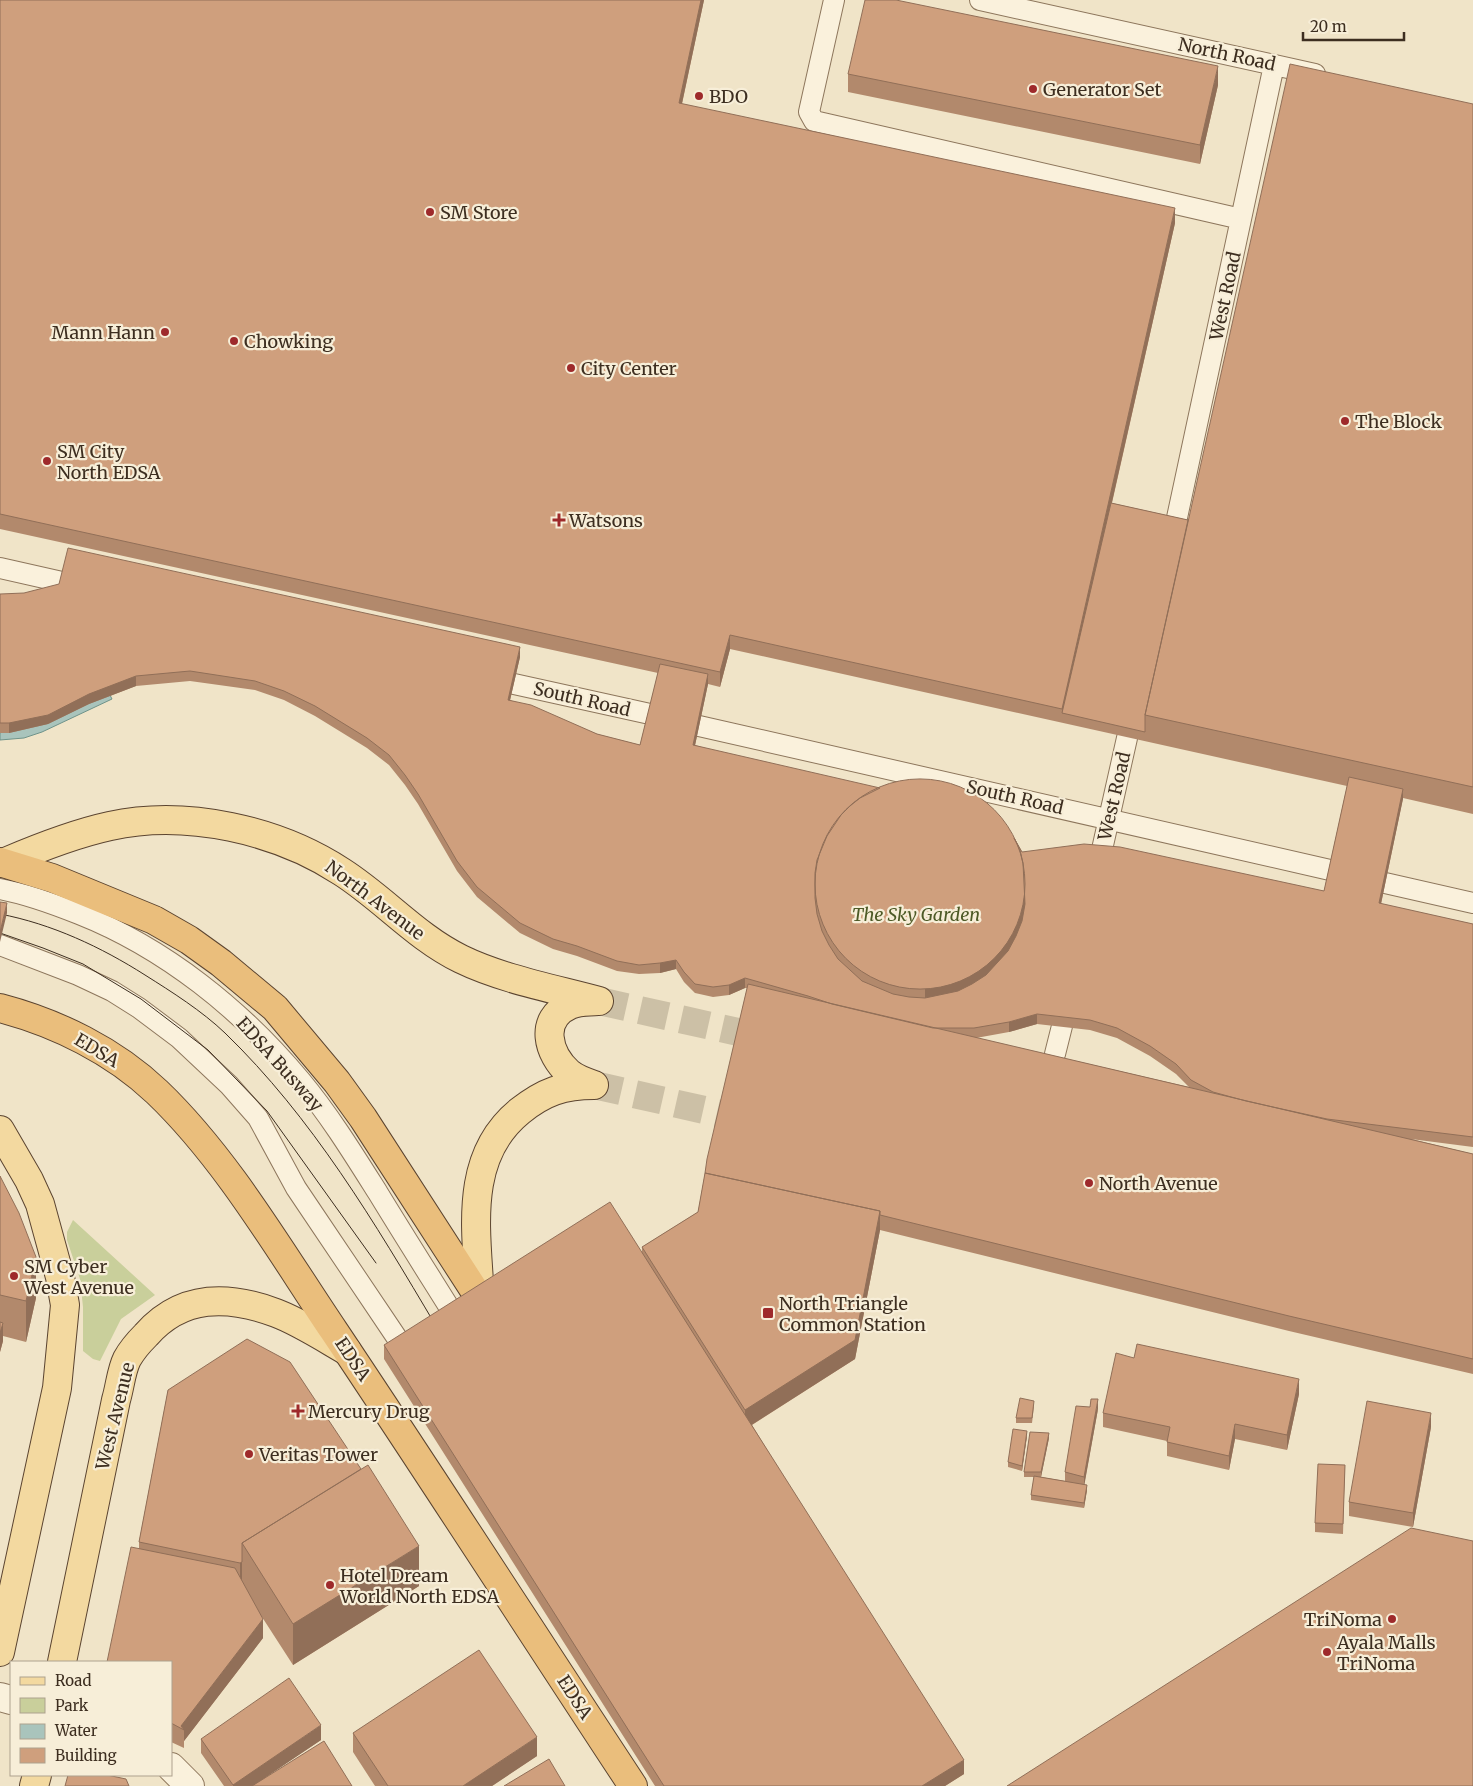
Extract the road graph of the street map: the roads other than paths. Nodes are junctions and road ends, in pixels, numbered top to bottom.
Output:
1 (834, 0) edge
2 (980, 0) edge
3 (1274, 65) junction
4 (1331, 77) edge
5 (1241, 219) junction
6 (1175, 527) edge
7 (0, 568) edge
8 (62, 582) edge
9 (514, 684) edge
10 (650, 714) edge
11 (699, 726) edge
12 (1128, 738) edge
13 (1109, 818) junction
14 (1102, 854) edge
15 (1330, 870) edge
16 (1, 872) edge
17 (1385, 883) edge
18 (1473, 903) edge
19 (0, 945) edge
20 (0, 1008) edge
21 (1062, 1026) edge
22 (1055, 1054) edge
23 (0, 1130) edge
24 (480, 1299) joint
25 (454, 1315) edge
26 (403, 1347) edge
27 (347, 1351) junction
28 (0, 1652) edge
29 (62, 1661) edge
30 (633, 1786) edge

1 - 5 lane
2 - 3 lane, North Road
3 - 4 lane, North Road
3 - 5 lane, West Road
5 - 6 lane, West Road
7 - 8 lane
9 - 10 lane, South Road
11 - 13 lane, South Road
12 - 13 lane, West Road
13 - 14 lane, West Road
13 - 15 lane, South Road
16 - 24 highway
16 - 24 main road, North Avenue
16 - 25 lane, EDSA Busway
17 - 18 lane
19 - 26 lane
20 - 27 highway, EDSA
21 - 22 lane
23 - 28 main road
27 - 29 main road, West Avenue
27 - 30 highway, EDSA

